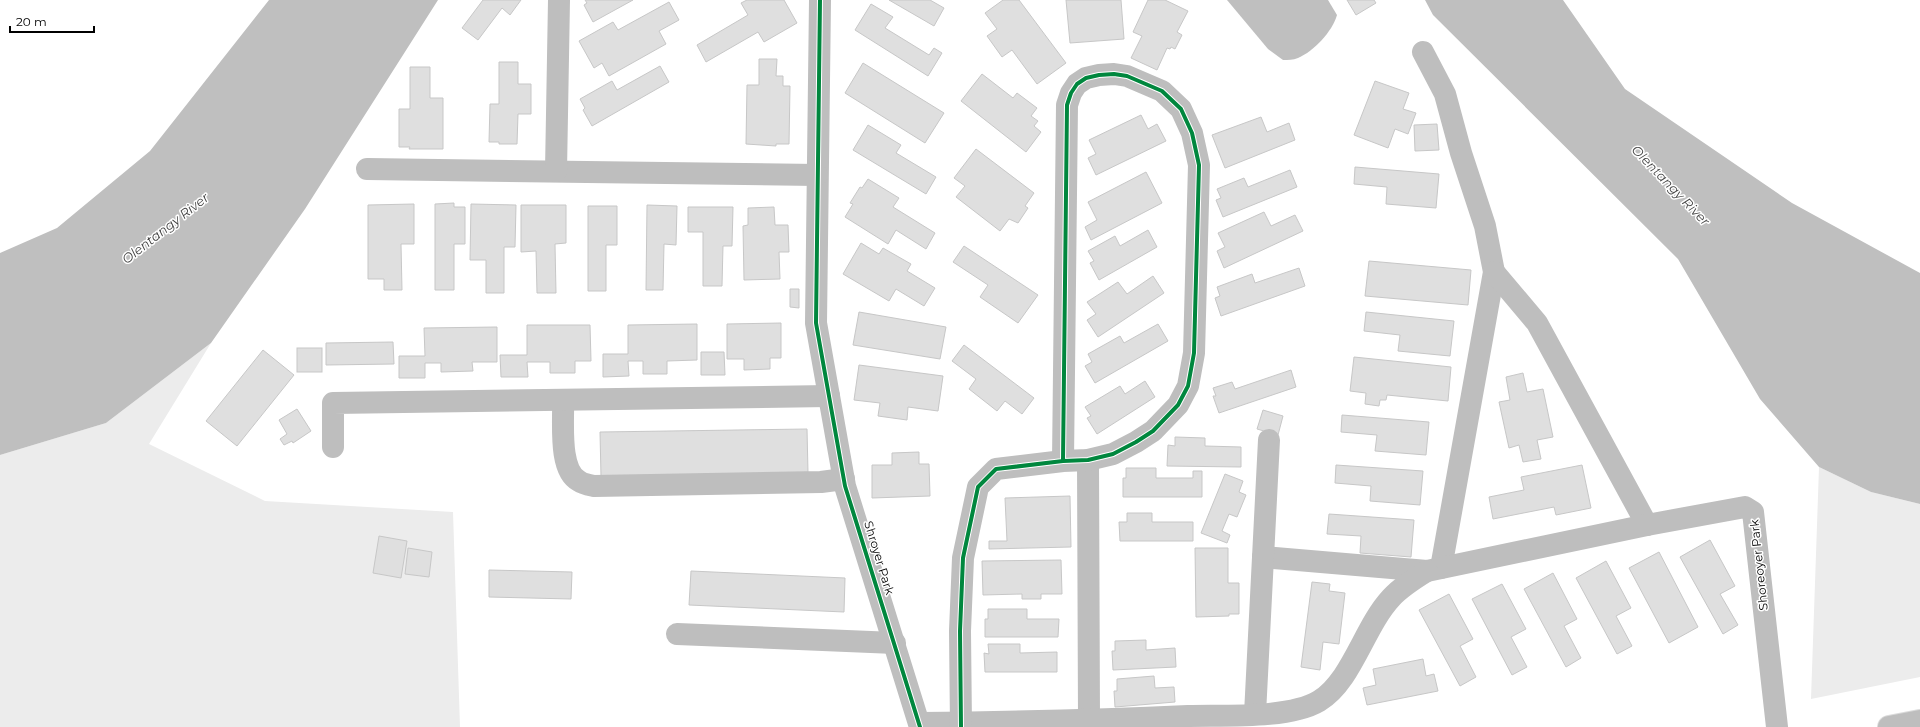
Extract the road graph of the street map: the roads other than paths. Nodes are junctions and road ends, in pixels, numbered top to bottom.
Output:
1 (559, 0) edge
2 (820, 0) edge
3 (1423, 52) dead end
4 (367, 169) dead end
5 (556, 171) junction
6 (817, 175) junction
7 (1494, 272) junction
8 (829, 396) junction
9 (563, 400) junction
10 (1269, 440) dead end
11 (333, 447) dead end
12 (1088, 460) junction
13 (1063, 461) junction
14 (844, 478) junction
15 (1647, 524) junction
16 (1263, 557) junction
17 (1434, 569) junction
18 (677, 634) dead end
19 (895, 643) junction
20 (1255, 714) junction
21 (1089, 720) junction
22 (1920, 721) edge
23 (920, 725) edge
24 (961, 725) edge
25 (1777, 727) edge
26 (1889, 727) edge

1 - 5 main road
2 - 6 main road, Shroyer Park
3 - 7 main road
4 - 5 main road
5 - 6 main road
6 - 8 main road, Shroyer Park
7 - 15 main road
7 - 17 main road
8 - 9 main road
8 - 14 main road, Shroyer Park
9 - 11 main road
9 - 14 main road
10 - 16 main road
12 - 13 main road
12 - 13 main road
12 - 21 main road
13 - 24 main road
14 - 19 main road, Shroyer Park
15 - 17 main road
15 - 25 main road, Shoreoyer Park
16 - 17 main road
16 - 20 main road
17 - 20 main road
18 - 19 main road
19 - 23 main road, Shroyer Park
20 - 21 main road
21 - 24 main road
22 - 26 main road
23 - 24 main road

